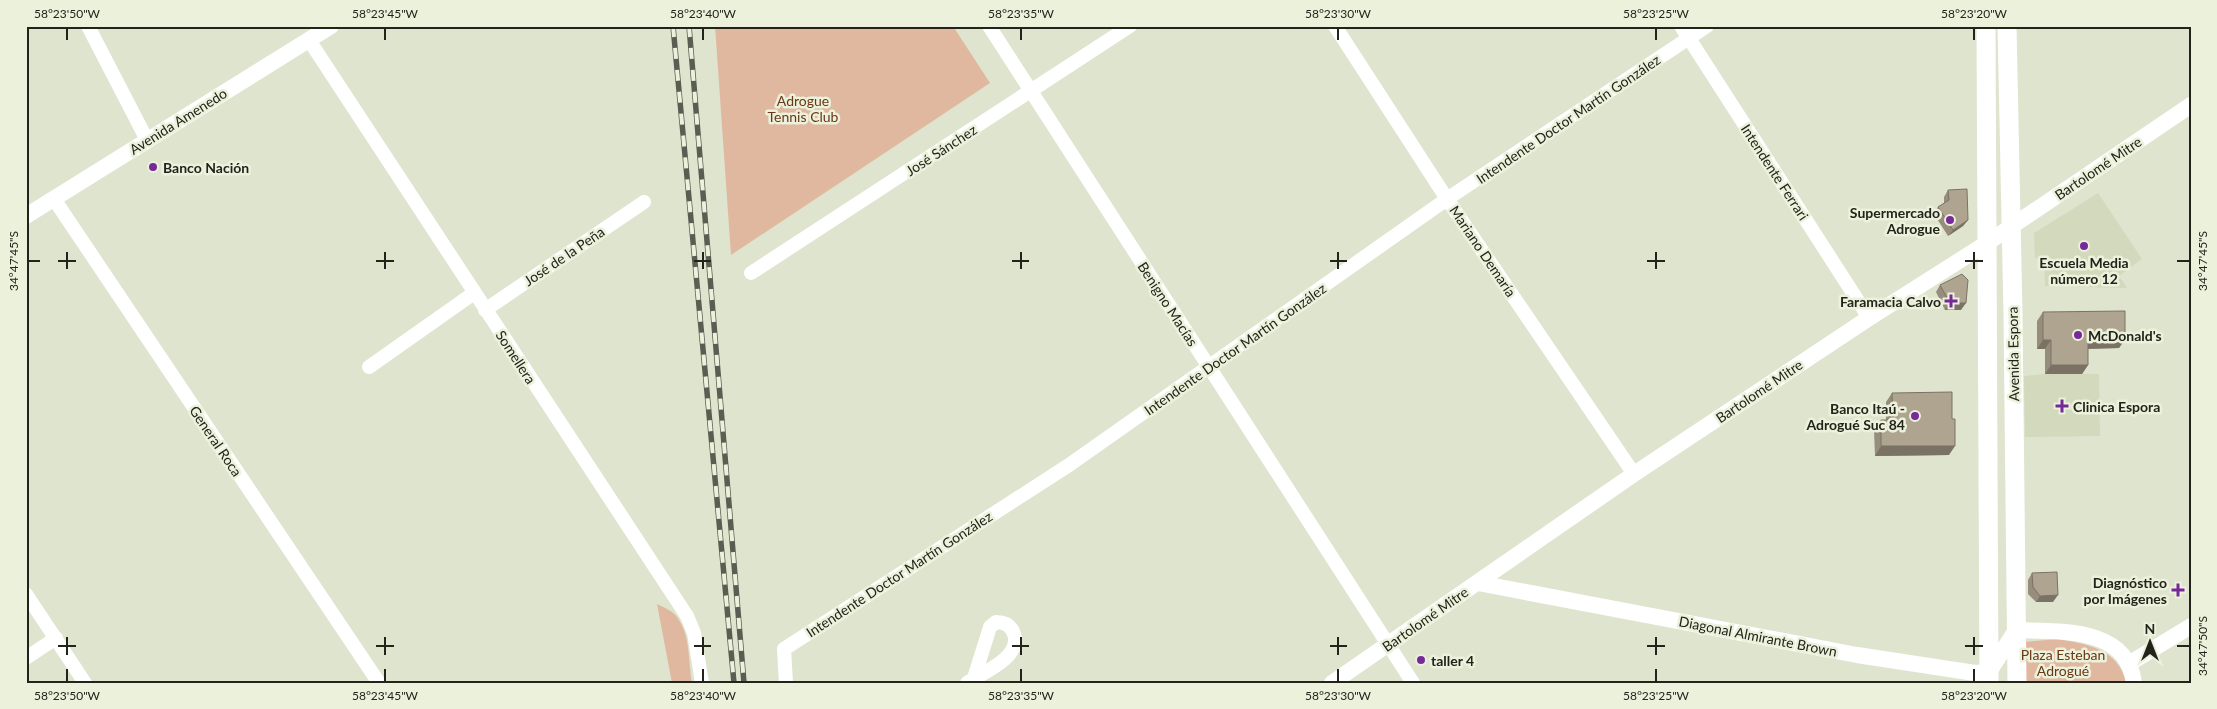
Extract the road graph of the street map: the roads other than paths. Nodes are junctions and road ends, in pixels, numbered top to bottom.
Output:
1 (88, 26) edge
2 (331, 26) edge
3 (989, 26) edge
4 (1130, 26) edge
5 (1335, 26) edge
6 (1681, 26) edge
7 (1707, 26) edge
8 (1986, 26) edge
9 (2007, 26) edge
10 (1689, 39) junction
11 (309, 40) junction
12 (1031, 91) junction
13 (2191, 105) edge
14 (147, 140) junction
15 (54, 199) junction
16 (1447, 199) junction
17 (644, 202) dead end
18 (26, 216) edge
19 (2010, 227) junction
20 (1987, 243) junction
21 (751, 273) dead end
22 (474, 293) junction
23 (485, 310) junction
24 (1869, 318) junction
25 (369, 367) dead end
26 (1208, 367) junction
27 (1634, 474) junction
28 (1478, 583) junction
29 (26, 594) edge
30 (2191, 626) edge
31 (2016, 630) junction
32 (56, 638) junction
33 (1388, 645) junction
34 (26, 658) edge
35 (2130, 663) junction
36 (1989, 677) edge
37 (85, 683) edge
38 (378, 683) edge
39 (702, 683) edge
40 (786, 683) edge
41 (1332, 683) edge
42 (1413, 683) edge
43 (2017, 683) edge
44 (2134, 683) edge

1 - 14 street
2 - 11 street, Avenida Amenedo
3 - 12 street, Benigno Macías
4 - 12 street, José Sánchez
5 - 16 street, Mariano Demaría
6 - 10 street, Intendente Ferrari
7 - 10 street, Intendente Doctor Martín González
8 - 20 main road, Avenida Espora
9 - 19 main road, Avenida Espora
10 - 16 street, Intendente Doctor Martín González
10 - 24 street, Intendente Ferrari
11 - 14 street, Avenida Amenedo
11 - 22 street, Somellera
12 - 21 street, José Sánchez
12 - 26 street, Benigno Macías
13 - 19 street, Bartolomé Mitre
14 - 15 street, Avenida Amenedo
15 - 18 street, Avenida Amenedo
15 - 38 street, General Roca
16 - 26 street, Intendente Doctor Martín González
16 - 27 street, Mariano Demaría
17 - 23 street, José de la Peña
19 - 20 street, Bartolomé Mitre
19 - 31 main road, Avenida Espora
20 - 24 street, Bartolomé Mitre
20 - 36 main road, Avenida Espora
22 - 23 street, Somellera
22 - 25 street
23 - 39 street, Somellera
24 - 27 street, Bartolomé Mitre
26 - 33 street, Benigno Macías
26 - 40 street, Intendente Doctor Martín González
27 - 28 street, Bartolomé Mitre
28 - 33 street, Bartolomé Mitre
28 - 36 street, Diagonal Almirante Brown
29 - 32 street
30 - 35 street
31 - 35 street
31 - 36 street
31 - 43 main road, Avenida Espora
32 - 34 street
32 - 37 street
33 - 41 street, Bartolomé Mitre
33 - 42 street, Benigno Macías
35 - 44 street

